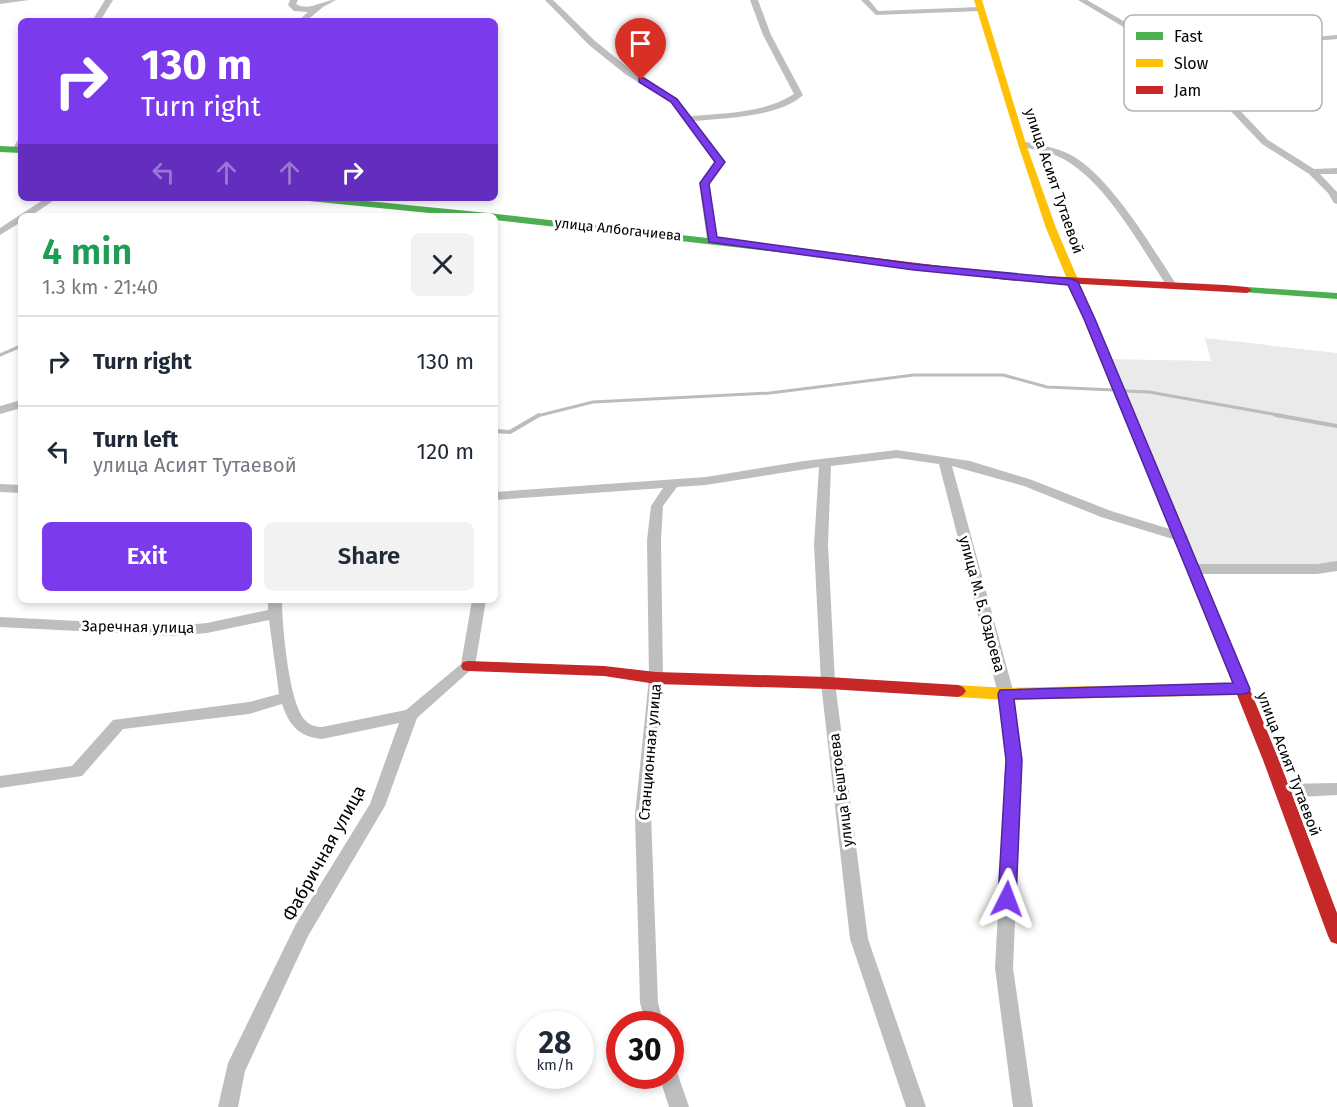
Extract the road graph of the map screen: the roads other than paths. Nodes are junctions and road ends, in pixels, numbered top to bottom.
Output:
1 (25, 0) edge
2 (109, 0) edge
3 (294, 0) edge
4 (332, 0) edge
5 (549, 0) edge
6 (754, 0) edge
7 (865, 0) edge
8 (1082, 0) edge
9 (0, 2) edge
10 (979, 5) edge
11 (314, 10) junction
12 (98, 18) edge
13 (305, 18) edge
14 (1124, 25) edge
15 (1337, 37) edge
16 (1322, 38) edge
17 (1236, 111) edge
18 (687, 119) junction
19 (1022, 144) junction
20 (18, 147) edge
21 (0, 149) edge
22 (1337, 171) edge
23 (1312, 172) junction
24 (47, 201) edge
25 (339, 201) edge
26 (1337, 201) edge
27 (28, 213) edge
28 (458, 213) edge
29 (498, 217) edge
30 (18, 220) edge
31 (0, 232) edge
32 (712, 240) junction
33 (1072, 282) junction
34 (1171, 284) junction
35 (1337, 296) edge
36 (18, 405) edge
37 (0, 410) edge
38 (944, 461) junction
39 (825, 462) junction
40 (673, 484) junction
41 (0, 488) edge
42 (18, 489) edge
43 (498, 496) edge
44 (1180, 537) junction
45 (1337, 566) edge
46 (1194, 569) junction
47 (478, 603) edge
48 (275, 607) edge
49 (0, 622) edge
50 (468, 666) junction
51 (656, 678) junction
52 (828, 683) junction
53 (1242, 689) junction
54 (1006, 694) junction
55 (288, 697) junction
56 (410, 715) junction
57 (0, 782) edge
58 (1337, 789) edge
59 (1283, 791) junction
60 (1337, 936) edge
61 (651, 1011) edge
62 (673, 1089) edge
63 (228, 1107) edge
64 (679, 1107) edge
65 (916, 1107) edge
66 (1023, 1107) edge

1 - 9 street
2 - 12 street
3 - 11 street
4 - 11 street
5 - 18 street
6 - 18 street
7 - 10 street
8 - 14 street
10 - 19 street, улица Асият Тутаевой
11 - 13 street
15 - 16 street
17 - 23 street
18 - 32 street
19 - 33 street, улица Асият Тутаевой
19 - 34 street
20 - 21 street
22 - 23 street
23 - 26 street
24 - 27 street
25 - 28 street
29 - 32 street, улица Албогачиева
30 - 31 street
32 - 33 street, улица Албогачиева
33 - 34 street, улица Албогачиева
33 - 44 street, улица Асият Тутаевой
34 - 35 street, улица Албогачиева
36 - 37 street
38 - 39 street
38 - 44 street
38 - 54 street, улица М. Б. Оздоева
39 - 40 street
39 - 52 street, улица Бештоева
40 - 43 street
40 - 51 street, Станционная улица
41 - 42 street
44 - 46 street, улица Асият Тутаевой
45 - 46 street
46 - 53 street, улица Асият Тутаевой
47 - 50 street
48 - 49 street, Заречная улица
48 - 55 street
50 - 51 street
50 - 56 street, Фабричная улица
51 - 52 street
51 - 61 street, Станционная улица
52 - 54 street
52 - 65 street, улица Бештоева
53 - 54 street
53 - 59 street, улица Асият Тутаевой
54 - 66 street, улица М. Б. Оздоева
55 - 56 street
55 - 57 street
56 - 63 street, Фабричная улица
58 - 59 street
59 - 60 street, улица Асият Тутаевой
62 - 64 street

